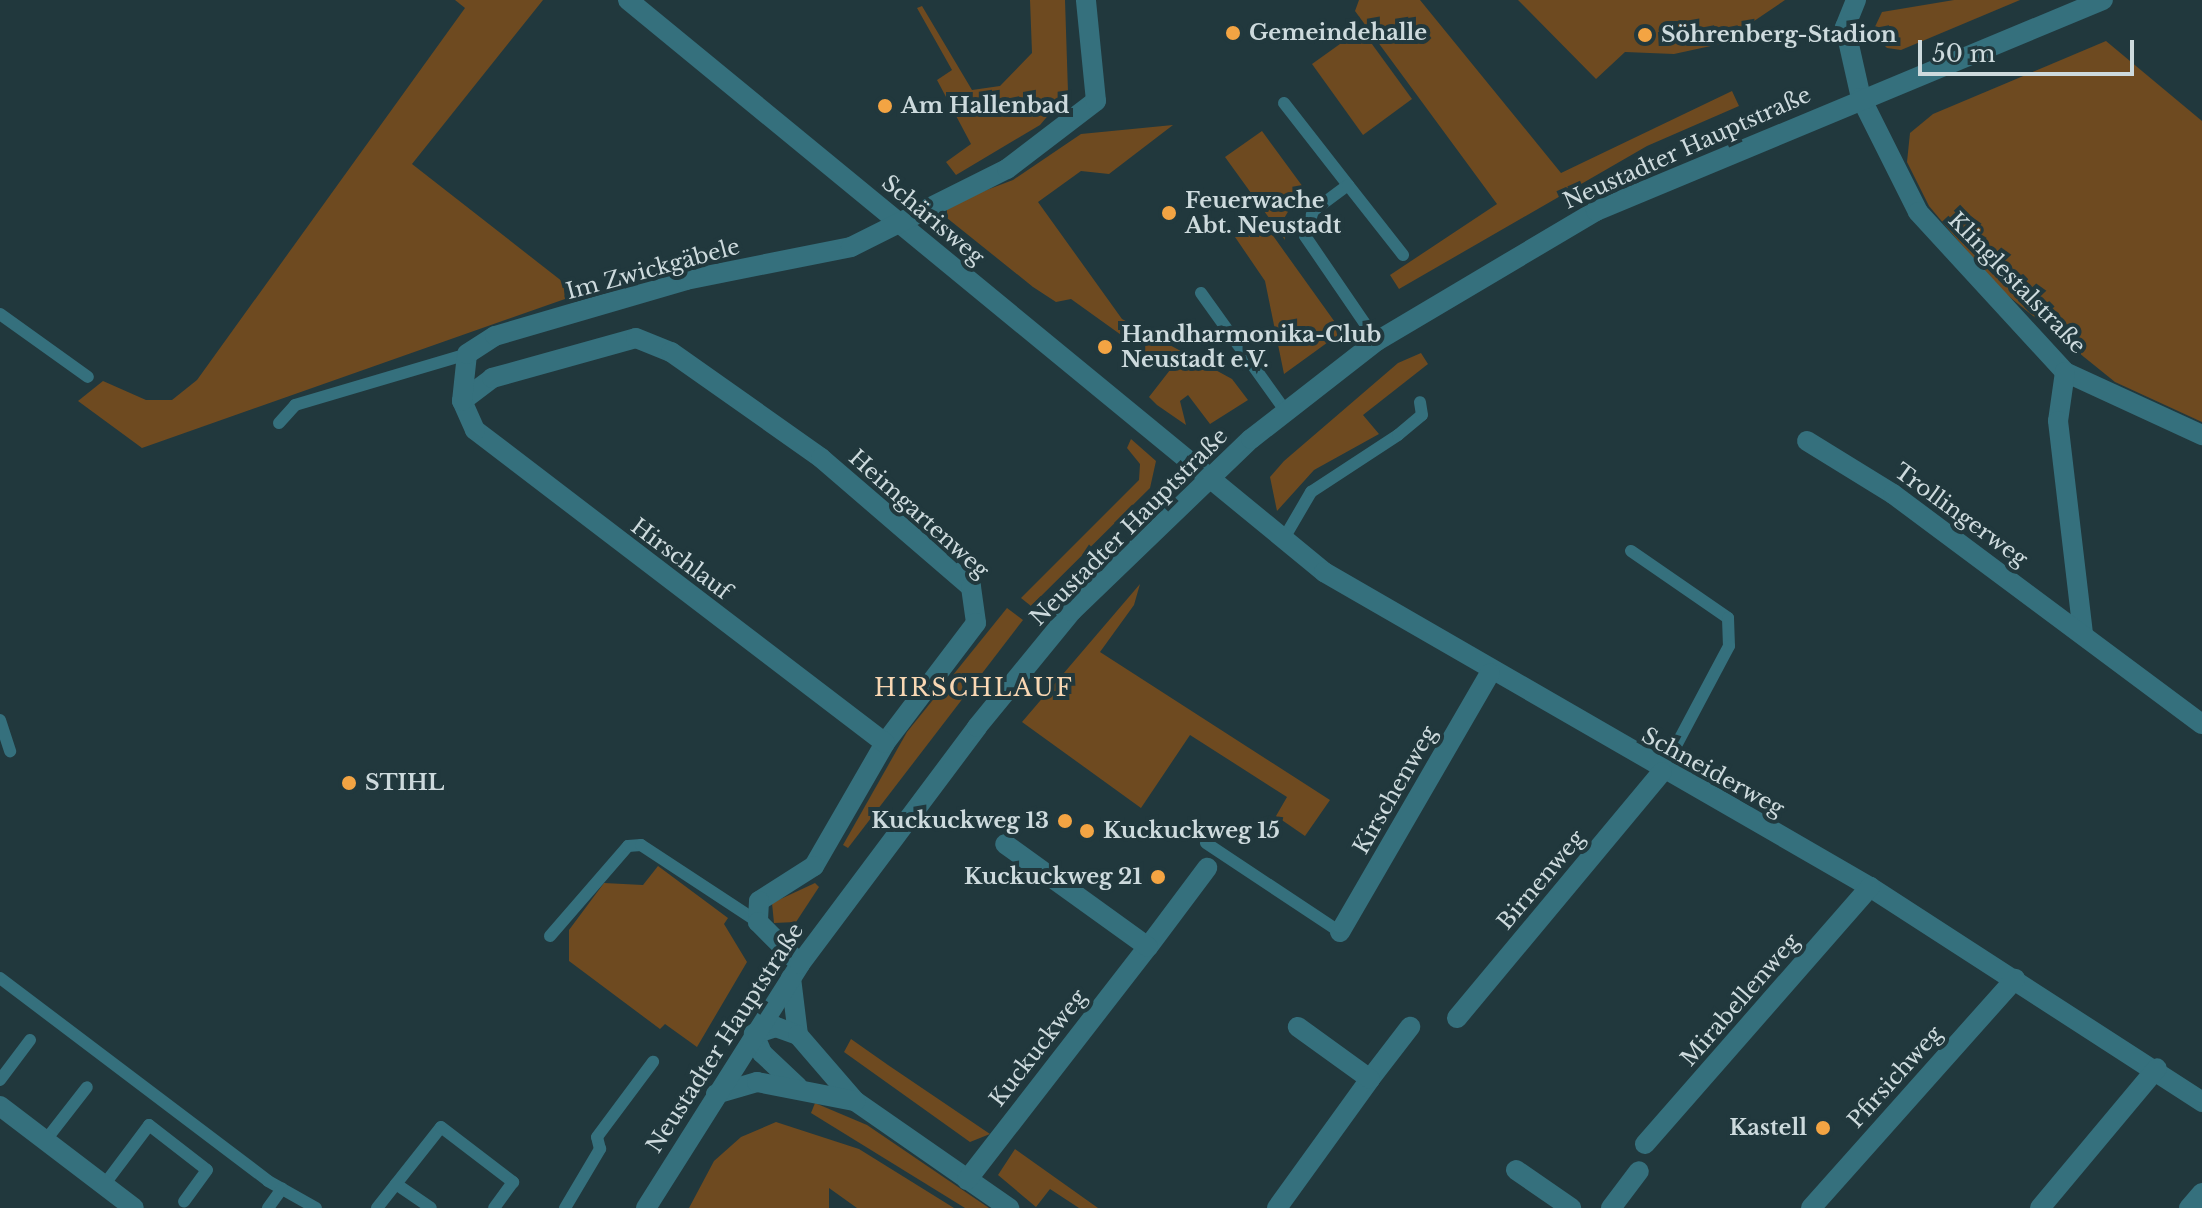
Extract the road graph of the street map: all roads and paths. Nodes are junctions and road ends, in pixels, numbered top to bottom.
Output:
1 (628, 0) edge
2 (1086, 0) edge
3 (1856, 0) edge
4 (2103, 0) edge
5 (1861, 98) junction
6 (1284, 103) dead end
7 (1348, 185) junction
8 (897, 219) junction
9 (1403, 255) dead end
10 (1201, 293) dead end
11 (0, 314) edge
12 (1377, 341) junction
13 (467, 354) junction
14 (2065, 372) junction
15 (88, 377) dead end
16 (462, 401) junction
17 (1420, 402) dead end
18 (1287, 413) junction
19 (279, 423) dead end
20 (2202, 435) edge
21 (1807, 441) dead end
22 (1208, 476) junction
23 (1283, 540) junction
24 (1631, 551) dead end
25 (2083, 634) junction
26 (1490, 673) junction
27 (0, 720) edge
28 (2202, 724) edge
29 (885, 743) junction
30 (10, 751) dead end
31 (1662, 772) junction
32 (1206, 843) dead end
33 (1005, 844) dead end
34 (1207, 868) dead end
35 (1870, 887) junction
36 (758, 922) junction
37 (1340, 932) joint
38 (550, 936) dead end
39 (1148, 947) junction
40 (795, 971) junction
41 (0, 978) edge
42 (2015, 979) junction
43 (1457, 1018) dead end
44 (1298, 1027) dead end
45 (1410, 1027) dead end
46 (754, 1034) junction
47 (798, 1035) junction
48 (30, 1040) dead end
49 (653, 1062) dead end
50 (2157, 1068) junction
51 (1370, 1079) junction
52 (0, 1080) edge
53 (87, 1087) dead end
54 (798, 1087) junction
55 (716, 1094) junction
56 (855, 1101) junction
57 (2202, 1102) edge
58 (0, 1106) edge
59 (45, 1141) junction
60 (1645, 1144) dead end
61 (1516, 1170) dead end
62 (1639, 1171) dead end
63 (967, 1180) junction
64 (396, 1184) junction
65 (104, 1185) junction
66 (282, 1189) junction
67 (2202, 1193) edge
68 (184, 1202) dead end
69 (645, 1205) edge
70 (134, 1208) edge
71 (268, 1208) edge
72 (316, 1208) edge
73 (377, 1208) edge
74 (431, 1208) edge
75 (494, 1208) edge
76 (565, 1208) edge
77 (1009, 1208) edge
78 (1277, 1208) edge
79 (1571, 1208) edge
80 (1611, 1208) edge
81 (1811, 1208) edge
82 (2040, 1208) edge
83 (2189, 1208) edge

1 - 8 street, Schärisweg
2 - 8 street, Im Zwickgäbele
3 - 5 street, Klinglestalstraße
4 - 5 street, Neustadter Hauptstraße
5 - 12 street, Neustadter Hauptstraße
5 - 14 street, Klinglestalstraße
6 - 7 lane
7 - 9 lane
7 - 12 lane
8 - 13 street, Im Zwickgäbele
8 - 22 street, Schärisweg
10 - 18 lane
11 - 15 lane
12 - 18 street, Neustadter Hauptstraße
13 - 16 street
13 - 19 lane
14 - 20 street, Klinglestalstraße
14 - 25 street
16 - 29 street, Hirschlauf
16 - 29 street, Heimgartenweg
17 - 23 lane
18 - 22 street, Neustadter Hauptstraße
21 - 25 street, Trollingerweg
22 - 23 street, Schneiderweg
22 - 40 street, Neustadter Hauptstraße
23 - 26 street, Schneiderweg
24 - 31 lane
25 - 28 street, Trollingerweg
26 - 31 street, Schneiderweg
26 - 37 street, Kirschenweg
27 - 30 lane
29 - 36 street, Heimgartenweg
31 - 35 street, Schneiderweg
31 - 43 street, Birnenweg
32 - 37 lane
33 - 39 street
34 - 39 street, Kuckuckweg
35 - 42 street, Schneiderweg
35 - 60 street, Mirabellenweg
36 - 38 lane
36 - 40 street
39 - 63 street, Kuckuckweg
40 - 46 street, Neustadter Hauptstraße
40 - 47 street
41 - 66 lane
42 - 50 street, Schneiderweg
42 - 81 street, Pfirsichweg
44 - 51 street
45 - 51 street
46 - 47 street
46 - 54 street
46 - 55 street, Neustadter Hauptstraße
47 - 56 street
48 - 52 lane
49 - 76 lane
50 - 57 street, Schneiderweg
50 - 82 street
51 - 78 street
53 - 59 lane
54 - 55 street
54 - 56 street
55 - 69 street, Neustadter Hauptstraße
56 - 63 street
58 - 59 street
59 - 65 street
61 - 79 street
62 - 80 street
63 - 77 street
64 - 73 lane
64 - 74 lane
64 - 75 lane
65 - 68 lane
65 - 70 street
66 - 71 lane
66 - 72 lane
67 - 83 street

